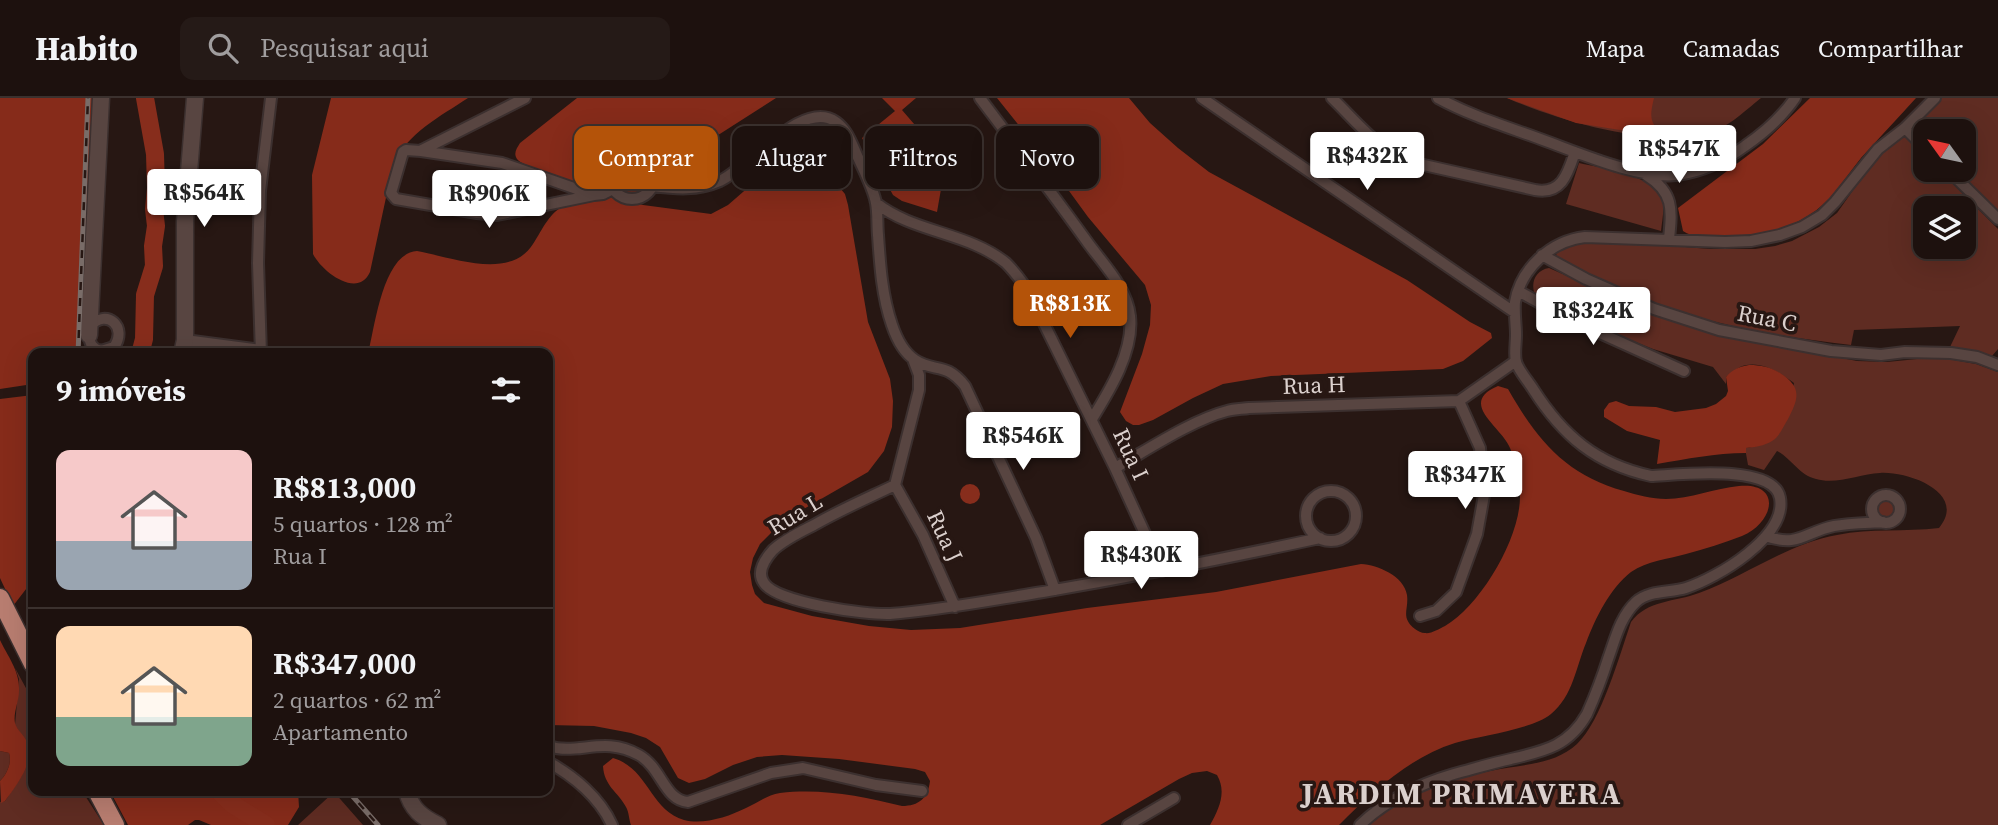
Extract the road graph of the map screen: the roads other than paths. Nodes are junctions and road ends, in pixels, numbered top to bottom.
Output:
1 (101, 98) edge
2 (195, 98) edge
3 (271, 98) edge
4 (525, 98) edge
5 (980, 98) edge
6 (1202, 98) edge
7 (1332, 98) edge
8 (1438, 98) edge
9 (1795, 98) edge
10 (1935, 98) edge
11 (1905, 128) junction
12 (1913, 136) edge
13 (421, 151) junction
14 (1575, 152) junction
15 (1627, 168) junction
16 (718, 182) edge
17 (1960, 182) edge
18 (613, 189) joint
19 (649, 189) edge
20 (594, 195) junction
21 (876, 203) junction
22 (898, 218) junction
23 (1998, 219) edge
24 (877, 225) junction
25 (1668, 239) junction
26 (1542, 255) junction
27 (1518, 291) junction
28 (1514, 312) junction
29 (89, 330) dead end
30 (184, 347) edge
31 (261, 348) edge
32 (913, 359) junction
33 (1516, 362) junction
34 (1998, 365) edge
35 (940, 368) junction
36 (1685, 371) dead end
37 (919, 390) junction
38 (1459, 401) junction
39 (1092, 419) junction
40 (1115, 468) junction
41 (895, 485) junction
42 (1883, 522) dead end
43 (1766, 536) junction
44 (1320, 538) junction
45 (1162, 571) junction
46 (1055, 590) junction
47 (0, 598) edge
48 (955, 607) junction
49 (1420, 616) dead end
50 (28, 654) edge
51 (553, 747) edge
52 (553, 766) edge
53 (922, 791) dead end
54 (100, 796) edge
55 (409, 796) edge
56 (1174, 798) dead end
57 (115, 825) edge
58 (438, 825) edge
59 (612, 825) edge
60 (1128, 825) edge
61 (1360, 825) edge

1 - 29 street
2 - 30 street
3 - 31 street
4 - 13 street
5 - 39 street
6 - 28 street
7 - 14 street
8 - 14 street
9 - 15 street
10 - 11 street
11 - 12 street
11 - 25 street
13 - 20 street
13 - 20 street
14 - 15 street
15 - 25 street
16 - 21 street
17 - 23 street
18 - 19 street
18 - 20 street
21 - 22 street, Rua I
21 - 24 street
22 - 24 street
22 - 39 street, Rua I
24 - 32 street
25 - 26 street
26 - 27 street
26 - 34 street, Rua C
27 - 28 street
27 - 36 street
28 - 33 street
32 - 35 street
32 - 37 street
33 - 38 street
33 - 43 street
35 - 37 street
35 - 46 street
37 - 41 street
38 - 40 street, Rua H
38 - 49 street
39 - 40 street, Rua I
40 - 45 street, Rua I
41 - 48 street, Rua J
41 - 48 street, Rua L
42 - 43 street
43 - 61 street
44 - 44 street
44 - 45 street
45 - 46 street
46 - 48 street
47 - 50 main road
51 - 53 street
52 - 59 street
54 - 57 main road
55 - 58 street
56 - 60 street

